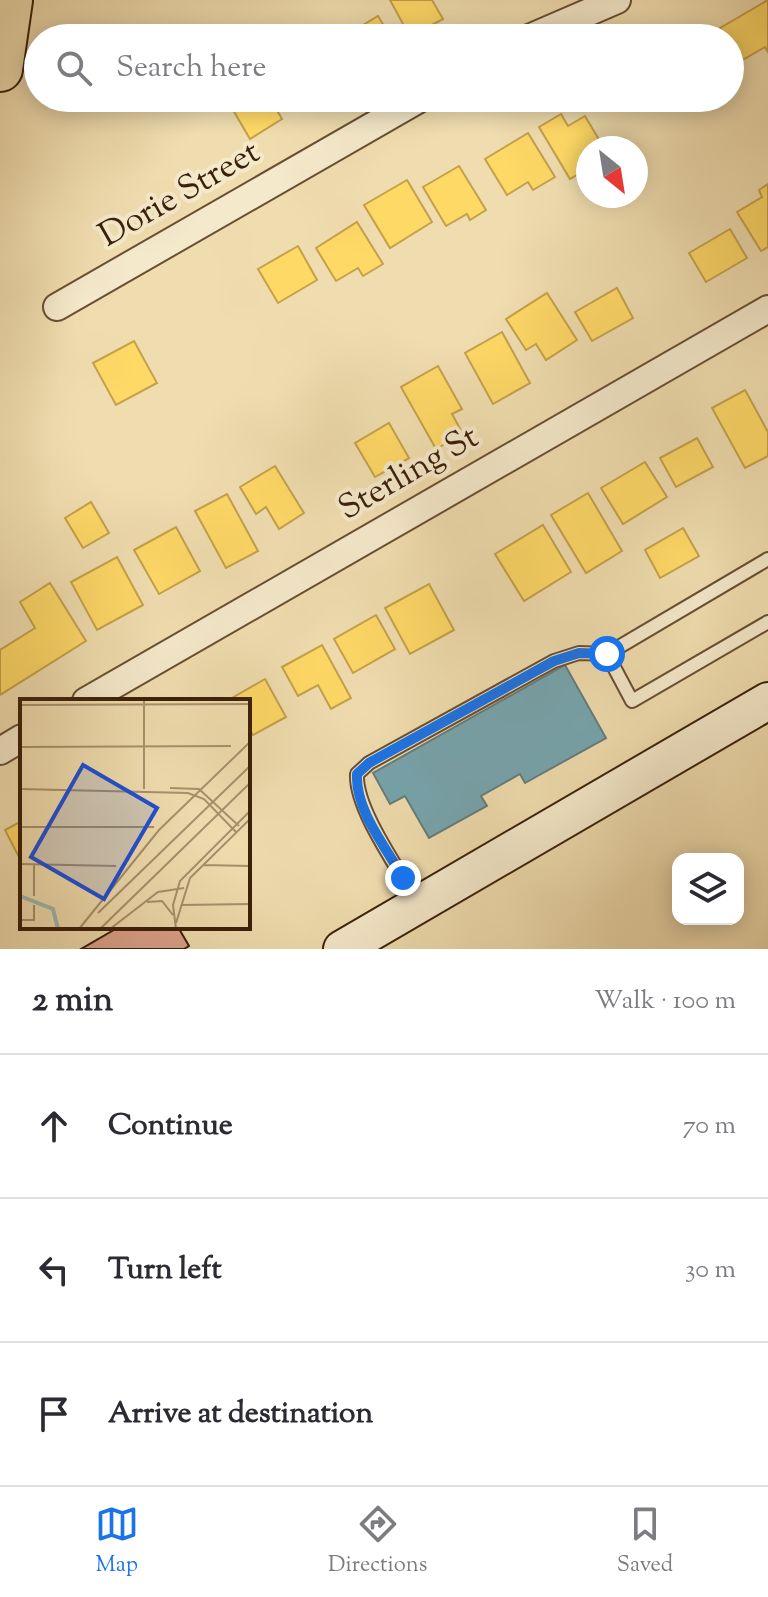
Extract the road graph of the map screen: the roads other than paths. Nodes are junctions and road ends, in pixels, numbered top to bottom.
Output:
1 (10, 0) edge
2 (617, 0) edge
3 (561, 24) edge
4 (0, 69) edge
5 (397, 112) edge
6 (57, 307) dead end
7 (768, 309) edge
8 (768, 559) edge
9 (768, 622) edge
10 (607, 654) junction
11 (89, 699) edge
12 (768, 701) edge
13 (20, 739) edge
14 (0, 751) edge
15 (418, 905) junction
16 (342, 949) edge

1 - 4 highway
2 - 3 street
5 - 6 street, Dorie Street
7 - 11 street, Sterling St
8 - 10 lane
9 - 10 lane
10 - 15 lane
12 - 15 main road
13 - 14 street
15 - 16 main road

